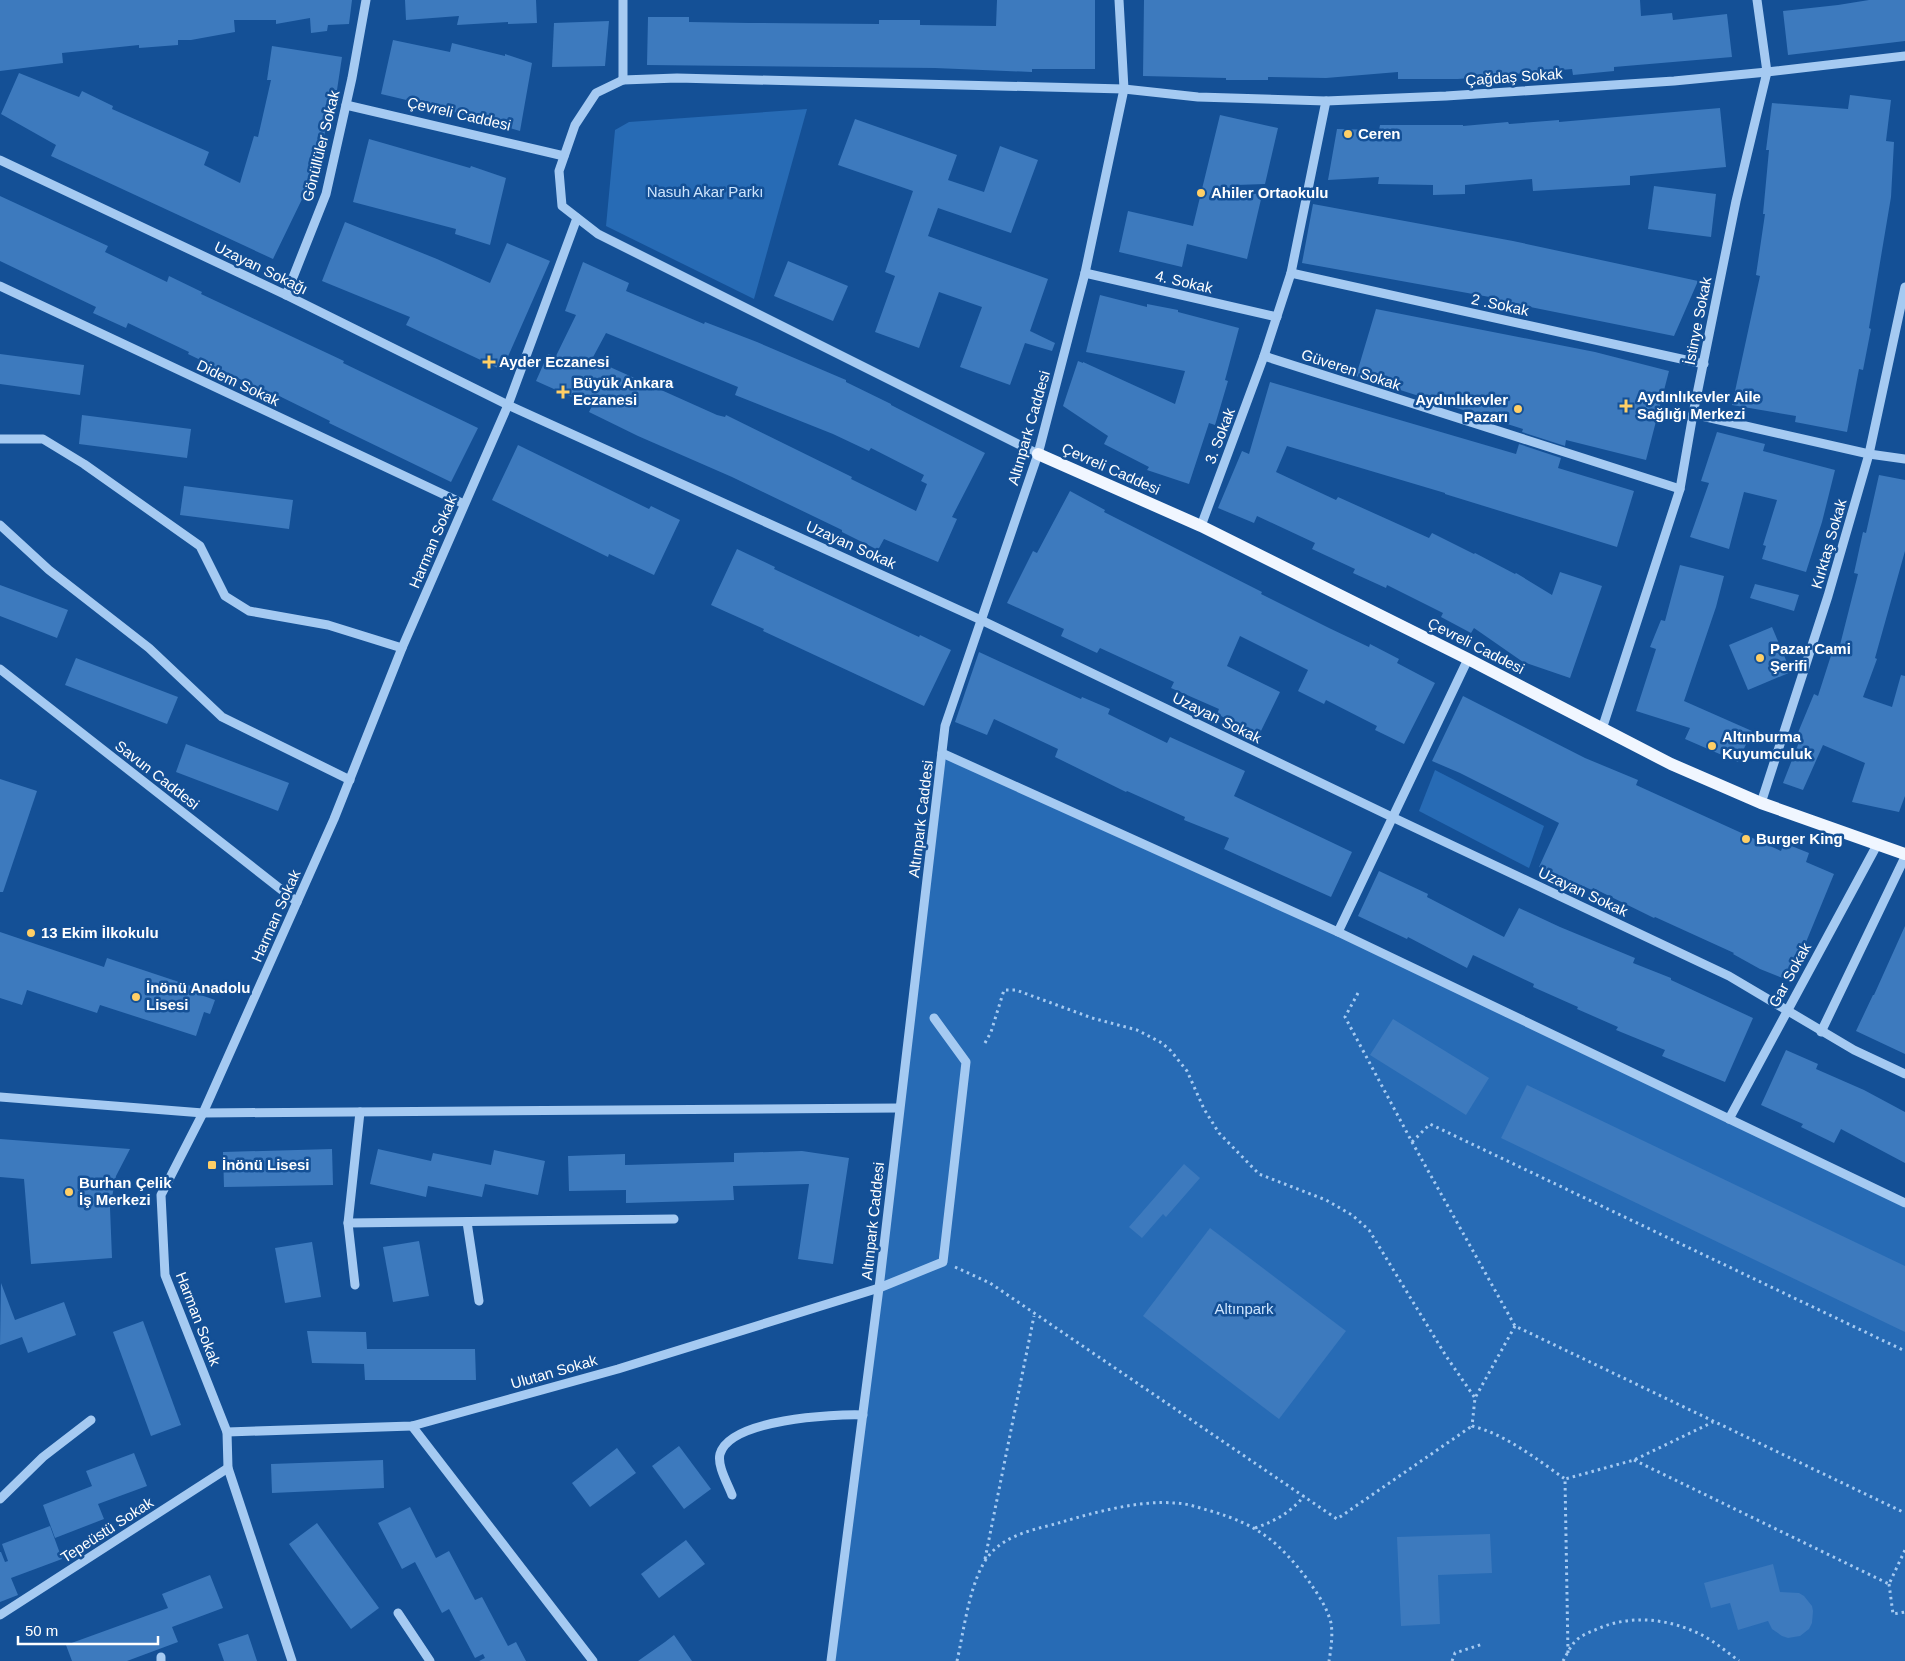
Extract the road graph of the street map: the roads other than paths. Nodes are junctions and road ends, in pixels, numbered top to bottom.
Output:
1 (366, 0) edge
2 (623, 0) edge
3 (1120, 0) edge
4 (1757, 0) edge
5 (1905, 56) edge
6 (1767, 72) junction
7 (623, 80) junction
8 (1124, 89) junction
9 (1326, 101) junction
10 (346, 105) junction
11 (564, 156) junction
12 (0, 160) edge
13 (577, 218) junction
14 (1291, 273) junction
15 (1085, 274) junction
16 (0, 286) edge
17 (1905, 287) edge
18 (286, 295) junction
19 (1277, 317) junction
20 (1264, 356) junction
21 (1704, 364) junction
22 (508, 405) junction
23 (1692, 414) junction
24 (0, 440) edge
25 (1038, 454) junction
26 (1869, 454) junction
27 (1905, 459) edge
28 (1680, 489) junction
29 (464, 504) junction
30 (0, 525) edge
31 (1201, 526) junction
32 (982, 620) junction
33 (402, 648) junction
34 (1468, 659) junction
35 (0, 669) edge
36 (1602, 729) junction
37 (942, 753) junction
38 (350, 780) junction
39 (1761, 803) junction
40 (1392, 817) junction
41 (1877, 845) junction
42 (1905, 856) edge
43 (297, 902) junction
44 (1338, 932) junction
45 (1787, 1010) junction
46 (934, 1018) dead end
47 (1822, 1032) junction
48 (1905, 1074) edge
49 (0, 1097) edge
50 (899, 1108) junction
51 (203, 1112) junction
52 (360, 1112) junction
53 (1729, 1119) junction
54 (1905, 1203) edge
55 (674, 1218) dead end
56 (467, 1222) junction
57 (348, 1223) junction
58 (356, 1285) dead end
59 (879, 1288) junction
60 (479, 1301) dead end
61 (863, 1415) junction
62 (90, 1420) dead end
63 (412, 1426) junction
64 (227, 1432) junction
65 (228, 1468) junction
66 (732, 1495) dead end
67 (0, 1499) edge
68 (398, 1613) dead end
69 (0, 1615) edge
70 (292, 1661) edge
71 (430, 1661) edge
72 (593, 1661) edge
73 (831, 1661) edge

1 - 10 street, Gönüllüler Sokak
2 - 7 street
3 - 8 street, Altınpark Caddesi
4 - 6 street, İstinye Sokak
5 - 6 street, Çağdaş Sokak
6 - 9 street, Çağdaş Sokak
6 - 21 street, İstinye Sokak
7 - 8 street, Çağdaş Sokak
7 - 11 street
8 - 9 street, Çağdaş Sokak
8 - 15 street, Altınpark Caddesi
9 - 14 street
10 - 11 street, Çevreli Caddesi
10 - 18 street, Gönüllüler Sokak
11 - 13 street
12 - 18 street, Uzayan Sokağı
13 - 22 street, Harman Sokak
13 - 25 street
14 - 19 street
14 - 21 street, 2 .Sokak
15 - 19 street, 4. Sokak
15 - 25 street, Altınpark Caddesi
16 - 29 street, Didem Sokak
17 - 26 street, Kırktaş Sokak
18 - 22 street, Uzayan Sokağı
19 - 20 street
20 - 28 street, Güveren Sokak
20 - 31 street, 3. Sokak
21 - 23 street, İstinye Sokak
22 - 29 street, Harman Sokak
22 - 32 street, Uzayan Sokak
23 - 26 street
23 - 28 street, İstinye Sokak
24 - 33 street
25 - 31 main road, Çevreli Caddesi
25 - 32 street, Altınpark Caddesi
26 - 27 street
26 - 39 street, Kırktaş Sokak
28 - 36 street, İstinye Sokak
29 - 33 street, Harman Sokak
30 - 38 street
31 - 34 main road, Çevreli Caddesi
32 - 37 street, Altınpark Caddesi
32 - 40 street, Uzayan Sokak
33 - 38 street, Harman Sokak
34 - 36 main road, Çevreli Caddesi
34 - 40 street
35 - 43 street, Savun Caddesi
36 - 39 main road, Çevreli Caddesi
37 - 44 street
37 - 50 street, Altınpark Caddesi
38 - 43 street, Harman Sokak
39 - 41 main road, Çevreli Caddesi
40 - 44 street
40 - 45 street, Uzayan Sokak
41 - 42 main road, Çevreli Caddesi
41 - 45 street, Gar Sokak
42 - 47 street
43 - 51 street, Harman Sokak
44 - 53 street
45 - 47 street, Uzayan Sokak
45 - 53 street, Gar Sokak
46 - 59 street, Ulutan Sokak
47 - 48 street, Uzayan Sokak
49 - 51 street
50 - 52 street
50 - 59 street, Altınpark Caddesi
51 - 52 street
51 - 64 street, Harman Sokak
52 - 57 street
53 - 54 street
55 - 56 street
56 - 57 street
56 - 60 street
57 - 58 street
59 - 61 street, Altınpark Caddesi
59 - 63 street, Ulutan Sokak
61 - 66 street
61 - 73 street, Altınpark Caddesi
62 - 67 street
63 - 64 street, Ulutan Sokak
63 - 72 street
64 - 65 street, Harman Sokak
65 - 69 street, Tepeüstü Sokak
65 - 70 street, Harman Sokak
68 - 71 street

